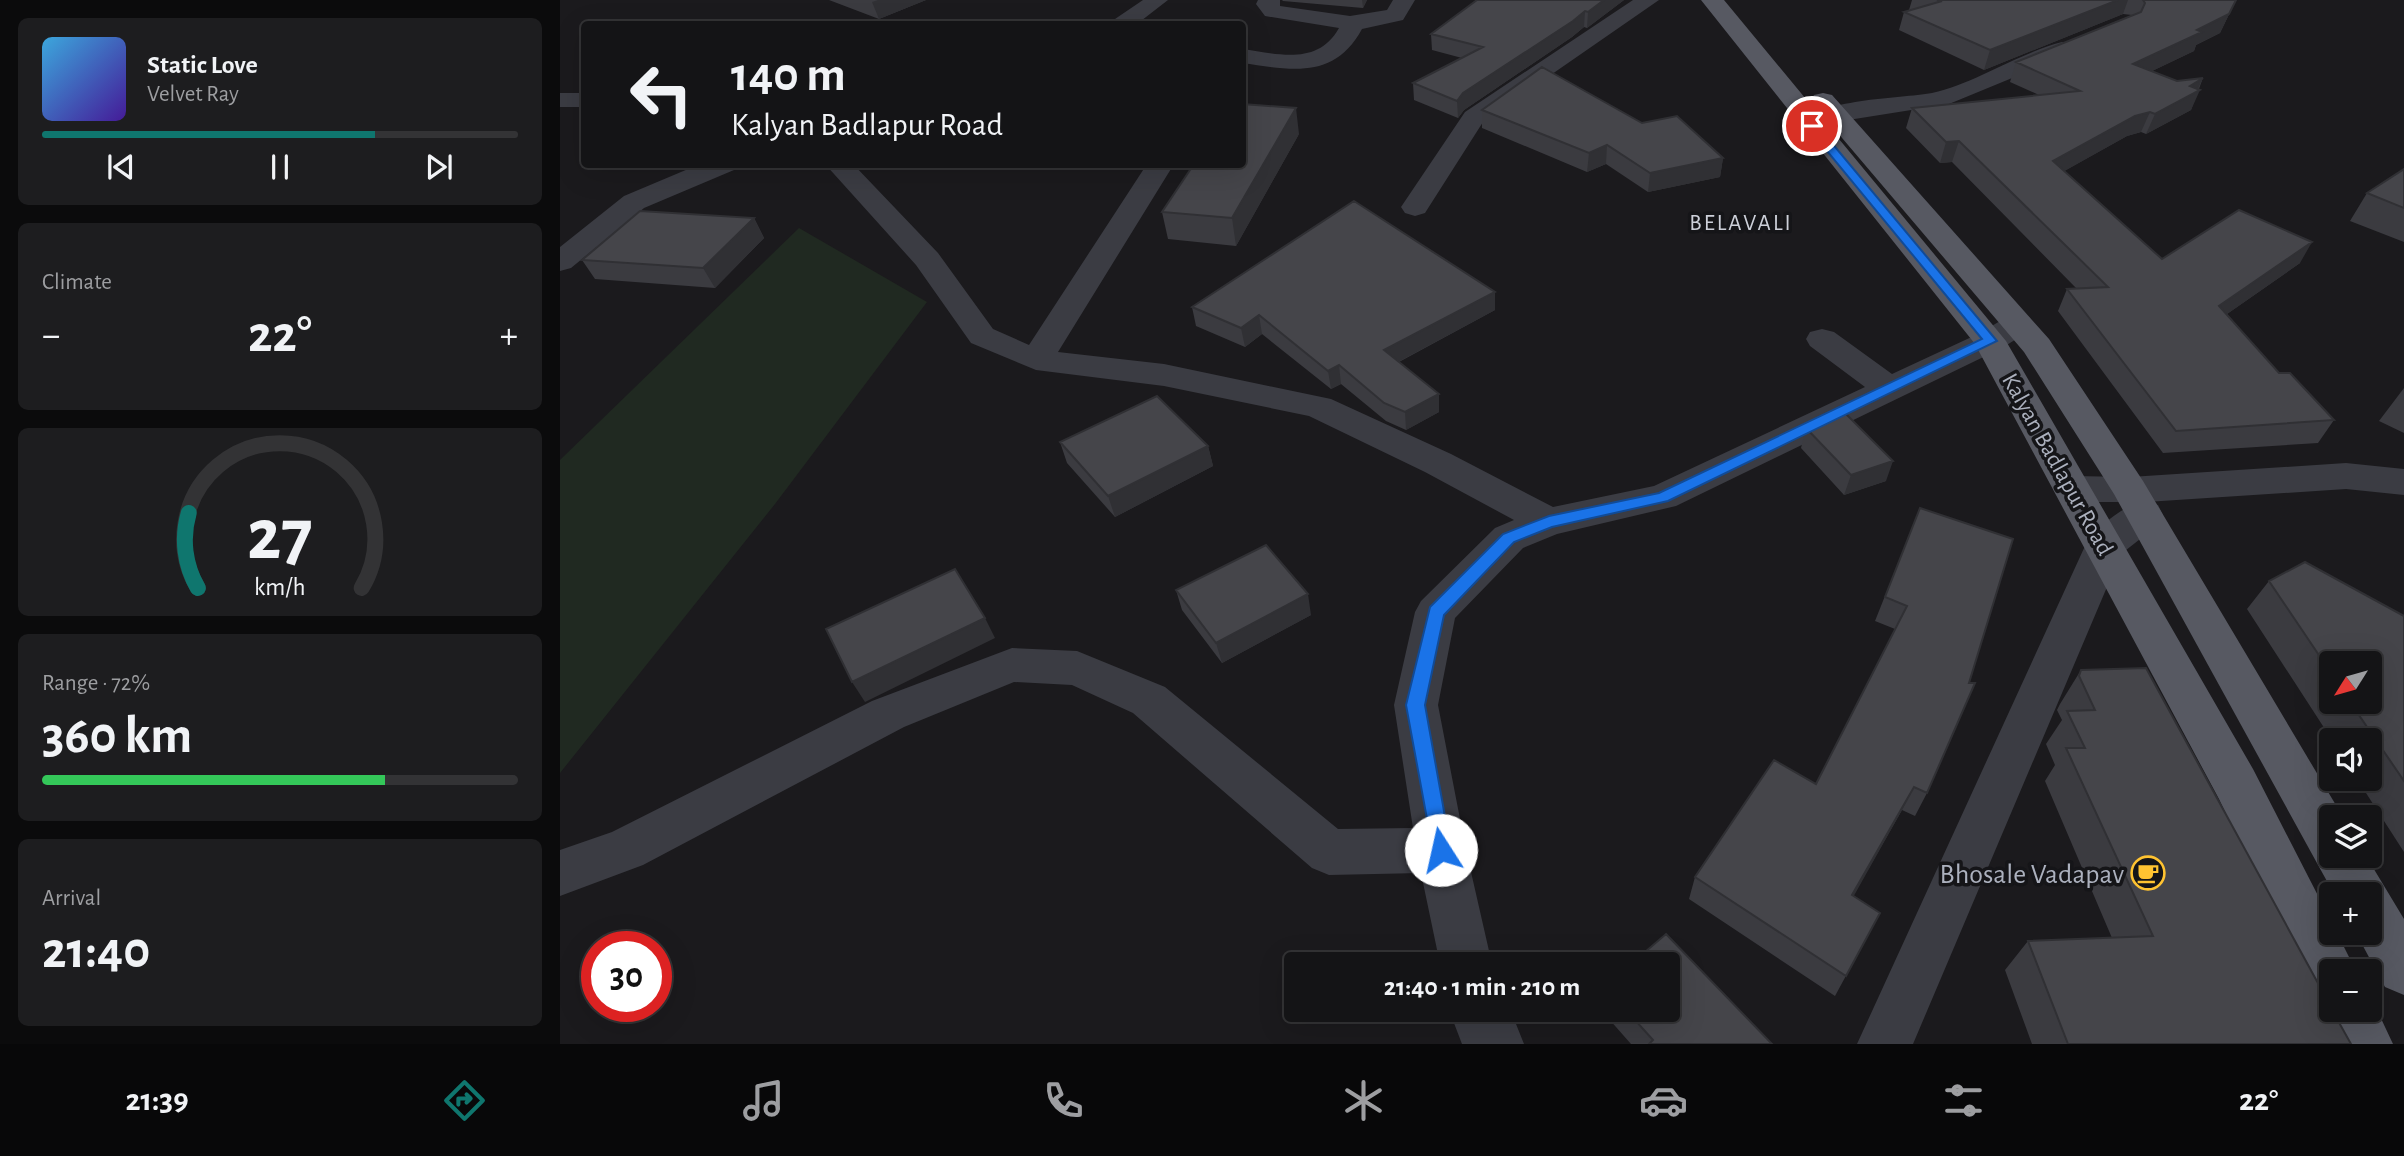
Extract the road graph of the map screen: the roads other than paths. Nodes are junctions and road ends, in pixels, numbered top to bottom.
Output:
1 (1157, 0) edge
2 (1404, 0) edge
3 (1648, 0) edge
4 (1712, 0) edge
5 (1744, 20) edge
6 (1127, 21) edge
7 (1260, 23) edge
8 (1353, 24) junction
9 (2087, 38) edge
10 (1246, 56) edge
11 (560, 100) edge
12 (581, 100) edge
13 (1824, 120) junction
14 (670, 168) edge
15 (696, 168) edge
16 (715, 168) edge
17 (842, 168) edge
18 (1158, 168) edge
19 (1415, 207) dead end
20 (560, 234) edge
21 (592, 236) junction
22 (560, 262) edge
23 (2004, 332) junction
24 (1822, 339) dead end
25 (1036, 360) junction
26 (1888, 388) junction
27 (2404, 482) edge
28 (2072, 489) junction
29 (2137, 502) junction
30 (1549, 522) junction
31 (2105, 547) junction
32 (2236, 785) junction
33 (2300, 787) junction
34 (2319, 821) edge
35 (1441, 850) junction
36 (560, 873) edge
37 (2382, 931) edge
38 (1463, 952) edge
39 (2323, 959) edge
40 (2404, 970) edge
41 (1479, 1022) edge
42 (2354, 1022) edge
43 (1496, 1044) edge
44 (1885, 1044) edge
45 (2365, 1044) edge

1 - 6 street
2 - 8 street
3 - 19 street
4 - 5 main road, Kalyan Badlapur Road
5 - 13 main road, Kalyan Badlapur Road
7 - 8 street
8 - 10 street
9 - 13 street
11 - 12 street
13 - 23 main road, Kalyan Badlapur Road
14 - 15 street
16 - 21 street
17 - 25 street
18 - 25 street
20 - 21 street
21 - 22 street
23 - 26 street
23 - 28 main road, Kalyan Badlapur Road
23 - 29 main road
24 - 26 street
25 - 30 street
26 - 30 street
27 - 29 street
28 - 29 street
28 - 31 main road, Kalyan Badlapur Road
29 - 31 street
29 - 33 main road
30 - 35 street
31 - 32 main road, Kalyan Badlapur Road
31 - 44 street
32 - 33 main road
32 - 39 main road, Kalyan Badlapur Road
33 - 34 main road
35 - 36 street
35 - 38 street
37 - 40 main road
41 - 43 street
42 - 45 main road

